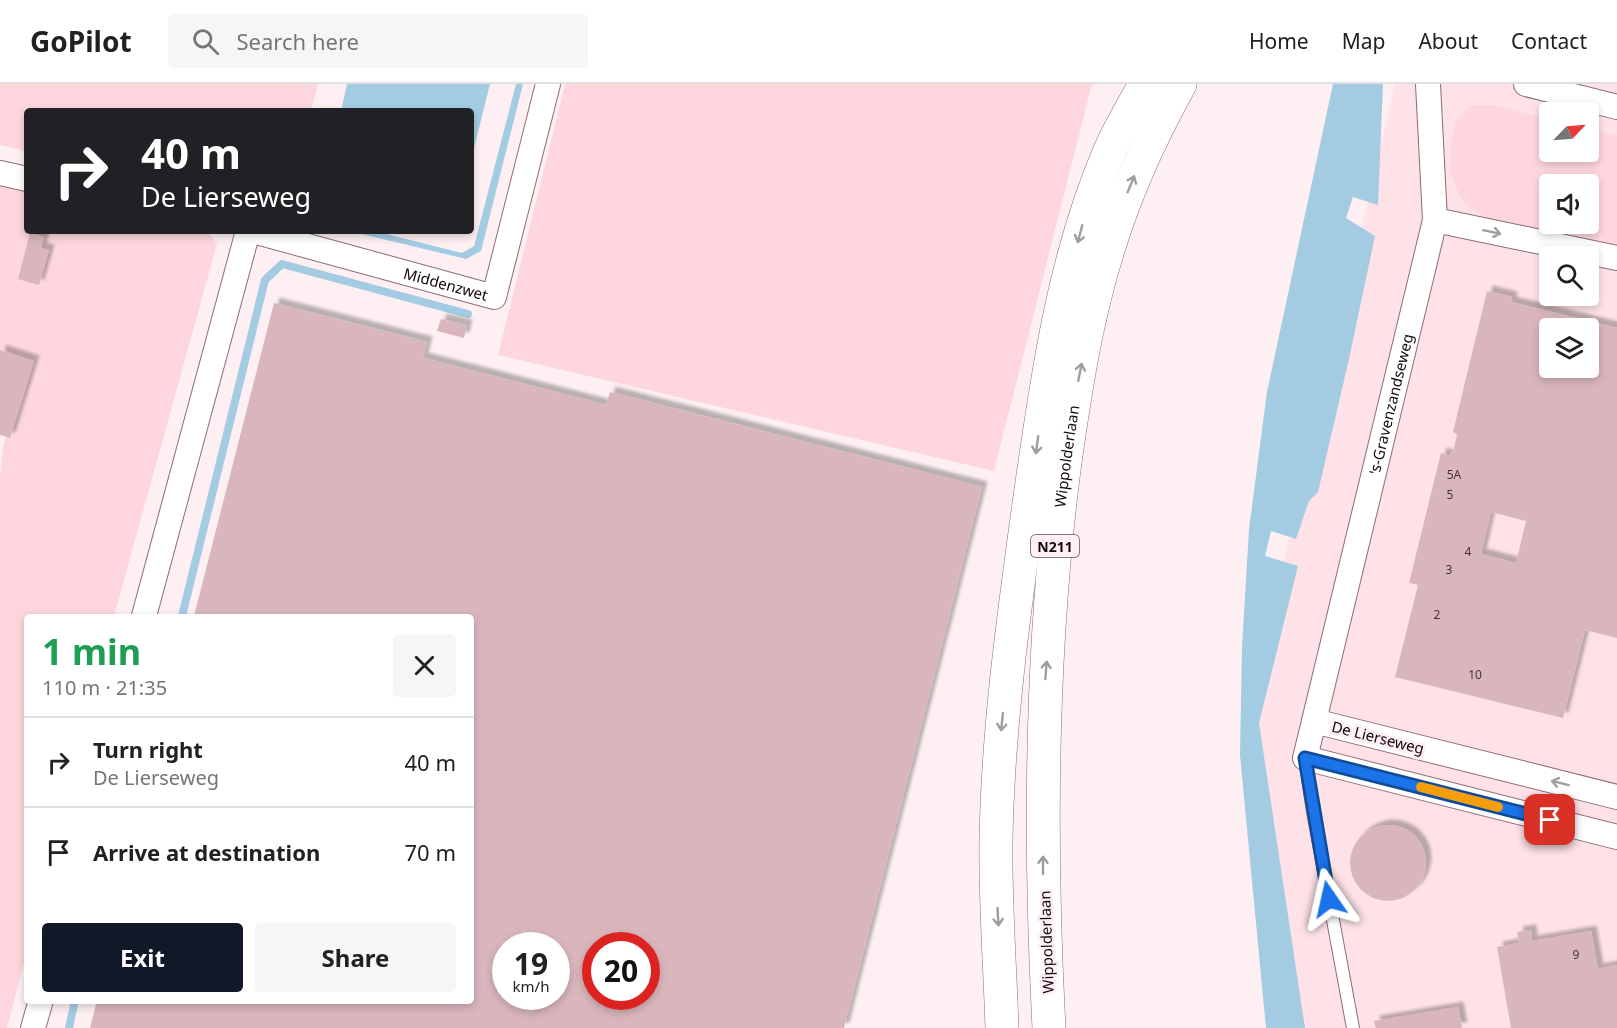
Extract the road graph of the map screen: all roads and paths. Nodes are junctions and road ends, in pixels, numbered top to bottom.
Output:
1 (548, 84) edge
2 (1145, 84) edge
3 (1180, 84) edge
4 (1428, 84) edge
5 (1526, 84) edge
6 (1617, 107) edge
7 (0, 173) edge
8 (24, 178) edge
9 (1435, 220) junction
10 (247, 234) edge
11 (264, 234) edge
12 (1617, 258) edge
13 (145, 614) edge
14 (1314, 721) junction
15 (1305, 758) junction
16 (1617, 797) edge
17 (1617, 837) edge
18 (40, 1004) edge
19 (33, 1028) edge
20 (1002, 1028) edge
21 (1049, 1028) edge
22 (1353, 1028) edge

1 - 11 street, Middenzwet
2 -> 20 main road, Wippolderlaan / N211
21 -> 3 main road, Wippolderlaan / N211
4 - 9 street, 's-Gravenzandseweg
5 - 6 street
7 - 8 street
9 -> 12 street
9 - 14 street, 's-Gravenzandseweg
10 - 13 street
14 - 15 street, De Lierseweg
16 -> 14 street, De Lierseweg
15 - 17 street
15 - 22 lane
18 - 19 street

